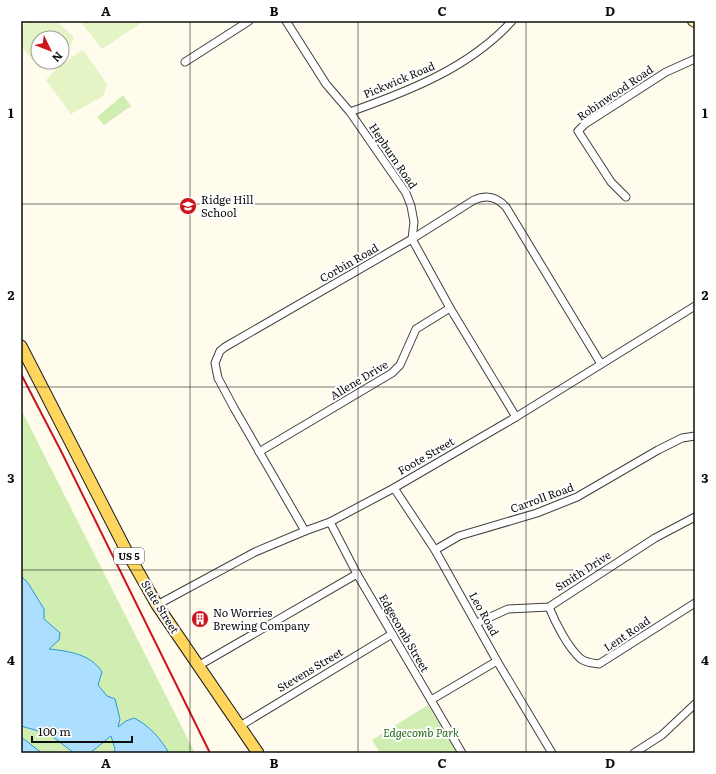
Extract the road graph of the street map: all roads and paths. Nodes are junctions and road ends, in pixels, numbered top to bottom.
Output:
1 (250, 21) edge
2 (286, 21) edge
3 (512, 21) edge
4 (695, 59) edge
5 (185, 62) dead end
6 (350, 112) junction
7 (626, 197) dead end
8 (412, 239) junction
9 (695, 306) edge
10 (450, 308) junction
11 (21, 346) edge
12 (601, 364) junction
13 (516, 417) junction
14 (695, 436) edge
15 (259, 452) junction
16 (394, 488) junction
17 (695, 517) edge
18 (330, 522) junction
19 (305, 531) junction
20 (435, 550) junction
21 (357, 574) junction
22 (695, 603) edge
23 (157, 605) junction
24 (549, 607) junction
25 (477, 623) junction
26 (392, 634) junction
27 (497, 661) junction
28 (198, 666) junction
29 (431, 700) junction
30 (695, 704) edge
31 (240, 726) junction
32 (258, 753) edge
33 (462, 753) edge
34 (552, 753) edge
35 (634, 753) edge

1 - 5 street
2 - 6 street, Hepburn Road
3 - 6 street, Pickwick Road
4 - 7 street, Robinwood Road
6 - 8 street, Hepburn Road
8 - 10 street
8 - 12 street, Corbin Road
8 - 15 street, Corbin Road
9 - 12 street, Foote Street
10 - 13 street
10 - 15 street, Allene Drive
11 - 23 main road, State Street / US 5
12 - 13 street, Foote Street
13 - 16 street, Foote Street
14 - 20 street, Carroll Road
15 - 19 street, Corbin Road
16 - 18 street, Foote Street
16 - 20 street, Leo Road
17 - 24 street, Smith Drive
18 - 19 street, Foote Street
18 - 21 street, Edgecomb Street
19 - 23 street, Foote Street
20 - 25 street, Leo Road
21 - 26 street, Edgecomb Street
21 - 28 street
22 - 24 street, Lent Road
23 - 28 main road, State Street / US 5
24 - 25 street
25 - 27 street, Leo Road
26 - 29 street, Edgecomb Street
26 - 31 street, Stevens Street
27 - 29 street
27 - 34 street, Leo Road
28 - 31 main road, State Street / US 5
29 - 33 street, Edgecomb Street
30 - 35 street
31 - 32 main road, State Street / US 5

